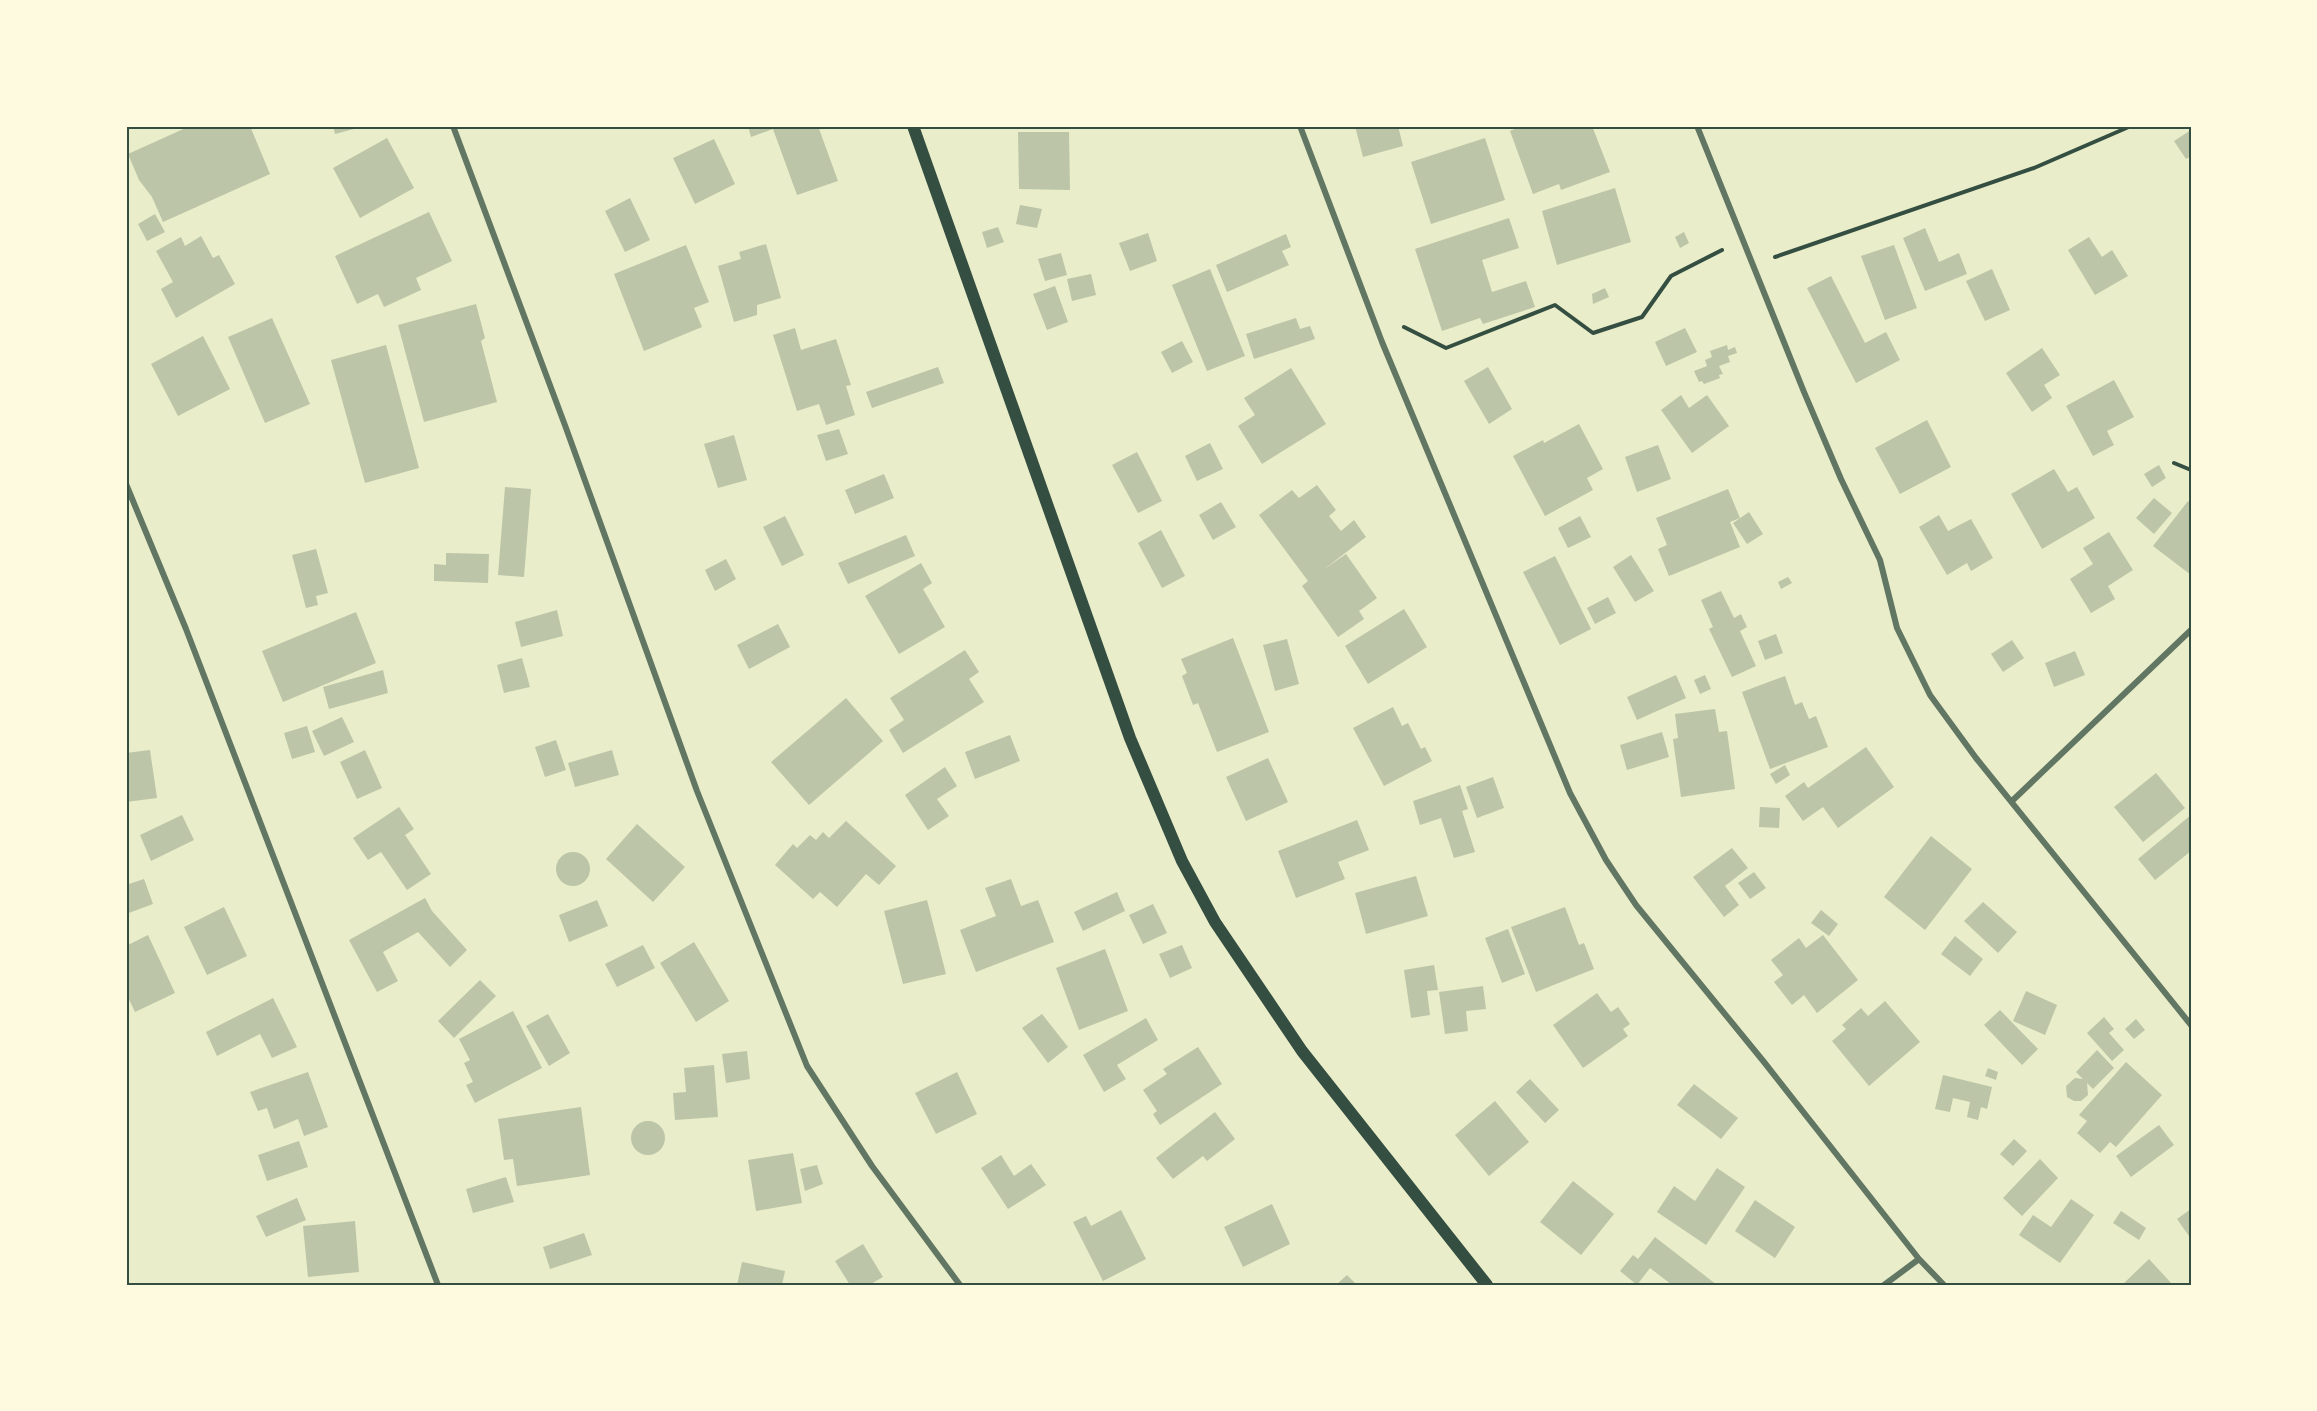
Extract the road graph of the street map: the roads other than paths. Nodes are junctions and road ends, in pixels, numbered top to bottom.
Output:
1 (453, 126) edge
2 (913, 126) edge
3 (1300, 126) edge
4 (1697, 126) edge
5 (126, 484) edge
6 (2191, 630) edge
7 (2012, 801) junction
8 (2191, 1024) edge
9 (1919, 1259) junction
10 (438, 1285) edge
11 (960, 1285) edge
12 (1487, 1285) edge
13 (1884, 1285) edge
14 (1944, 1285) edge

1 - 11 street
2 - 12 main road
3 - 9 street
4 - 7 street
5 - 10 street
6 - 7 street
7 - 8 street
9 - 13 street
9 - 14 street

